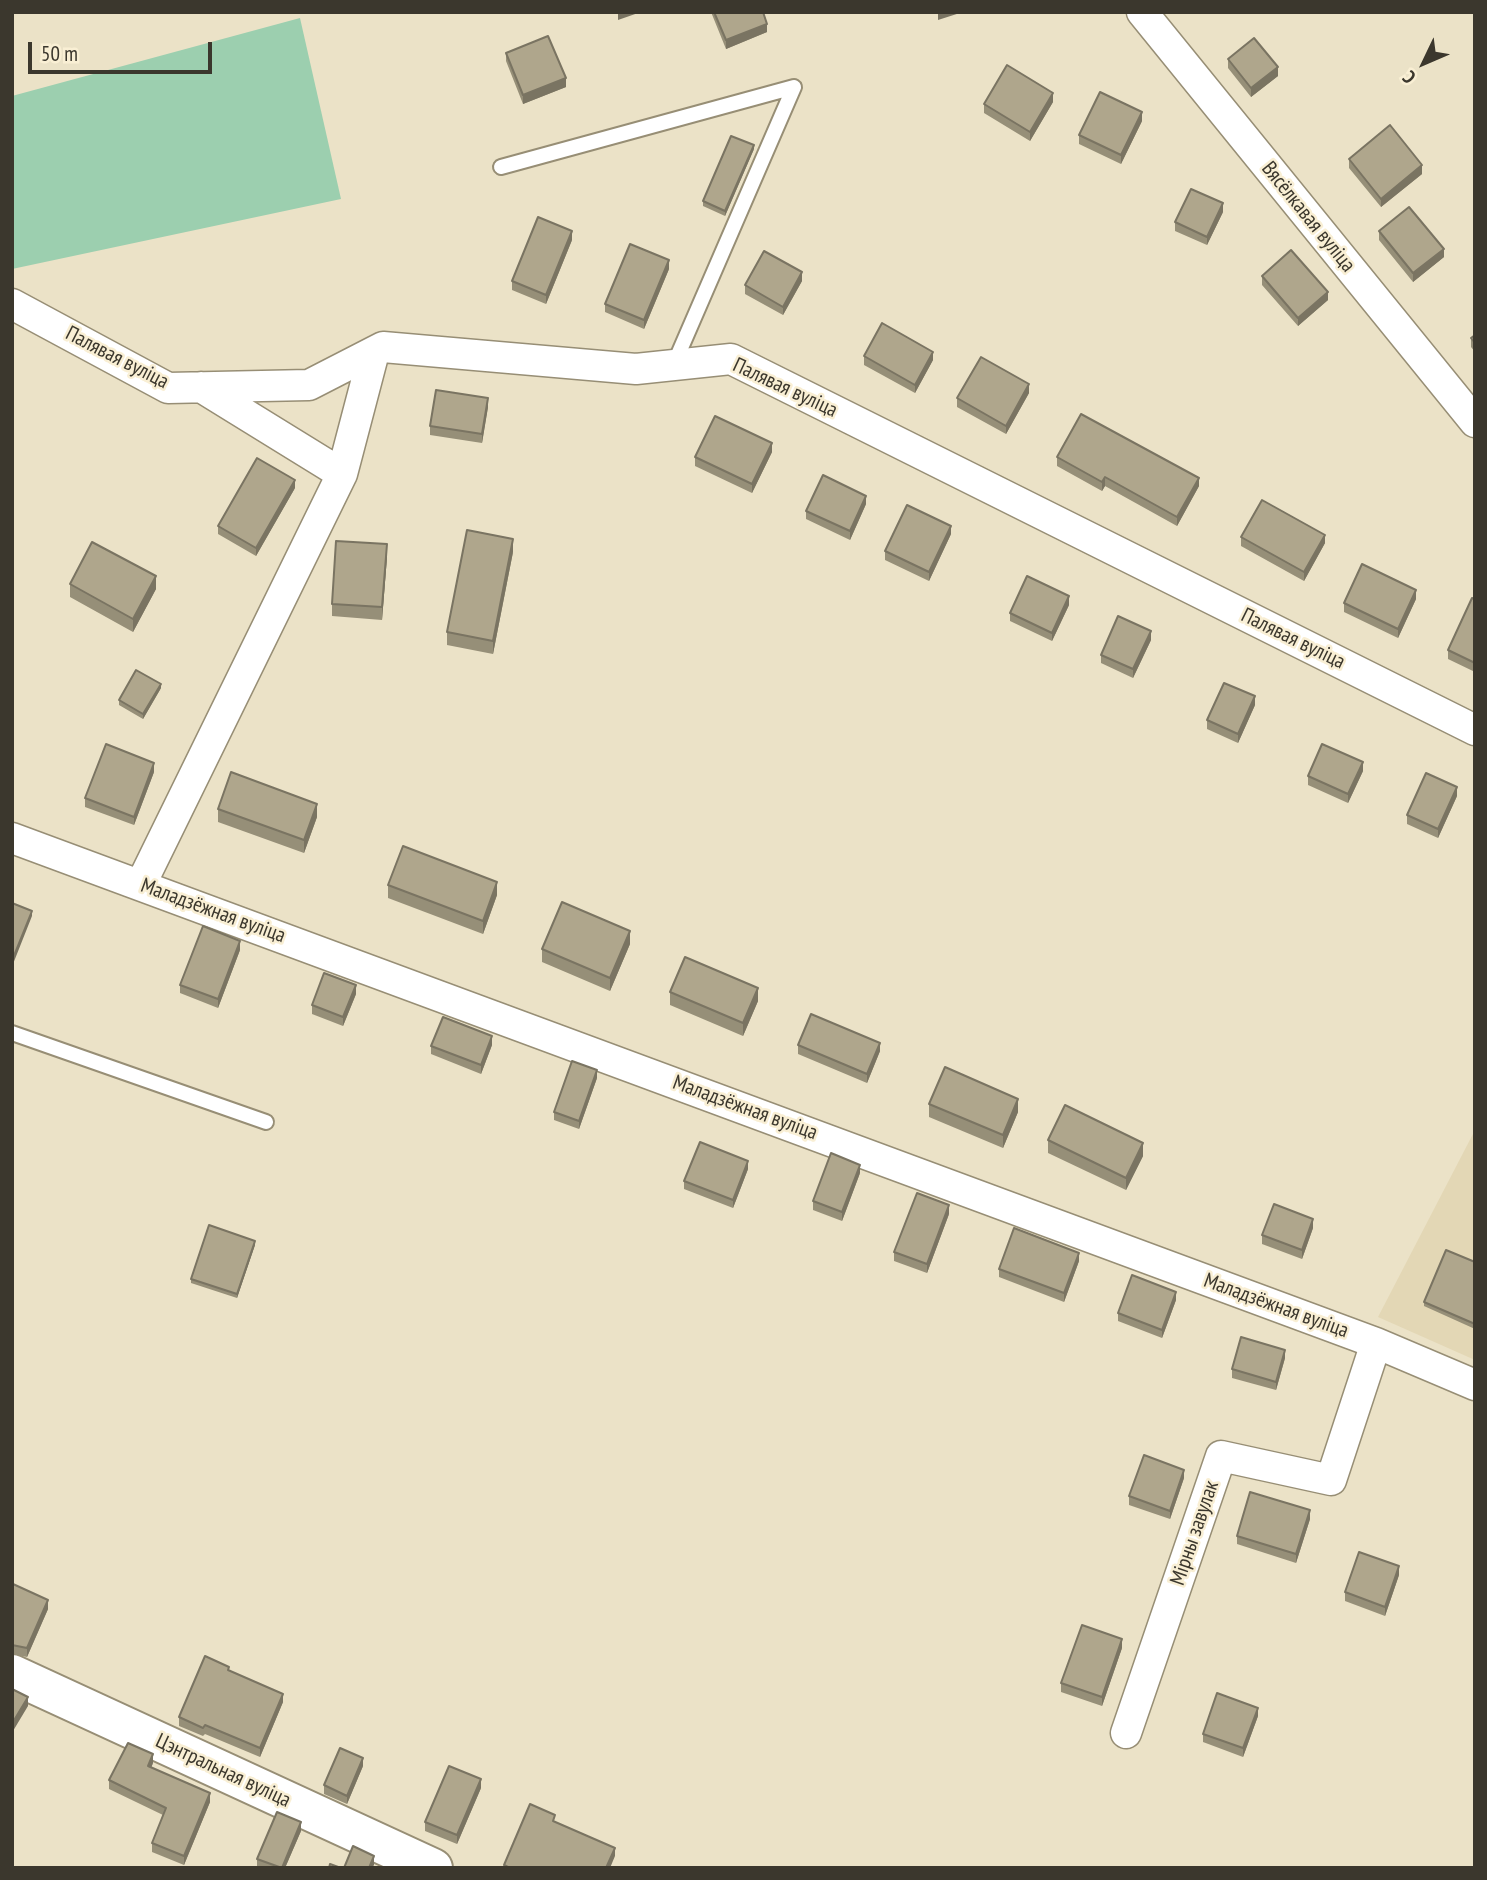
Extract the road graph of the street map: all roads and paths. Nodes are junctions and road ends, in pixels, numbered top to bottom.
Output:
1 (1142, 12) edge
2 (501, 167) dead end
3 (12, 304) edge
4 (374, 352) junction
5 (673, 366) junction
6 (201, 387) junction
7 (1475, 422) edge
8 (342, 474) junction
9 (1475, 730) edge
10 (12, 838) edge
11 (141, 884) junction
12 (12, 1033) edge
13 (265, 1122) dead end
14 (1376, 1343) junction
15 (1475, 1385) edge
16 (12, 1674) edge
17 (1126, 1733) dead end
18 (433, 1868) edge

1 - 7 street, Вясёлкавая вуліца
2 - 5 lane
3 - 6 street, Палявая вуліца
4 - 5 street, Палявая вуліца
4 - 6 street, Палявая вуліца
4 - 8 street
5 - 9 street, Палявая вуліца
6 - 8 street
8 - 11 street
10 - 11 street, Маладзёжная вуліца
11 - 14 street, Маладзёжная вуліца
12 - 13 lane
14 - 15 street, Маладзёжная вуліца
14 - 17 street, Мірны завулак
16 - 18 street, Цэнтральная вуліца

